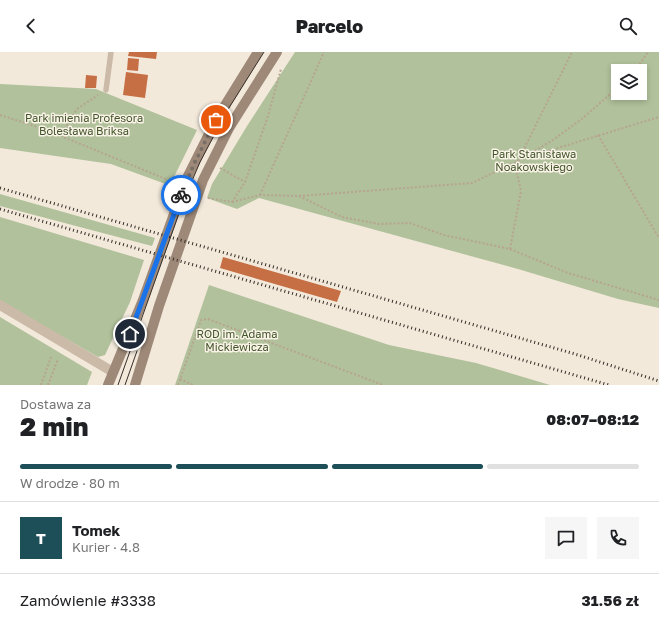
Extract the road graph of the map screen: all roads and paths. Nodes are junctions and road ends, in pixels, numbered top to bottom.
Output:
1 (111, 52) edge
2 (258, 52) edge
3 (277, 52) edge
4 (324, 52) edge
5 (572, 52) edge
6 (648, 52) edge
7 (280, 63) dead end
8 (640, 64) edge
9 (106, 90) joint
10 (611, 93) edge
11 (0, 115) edge
12 (659, 117) edge
13 (598, 135) junction
14 (60, 136) junction
15 (518, 161) junction
16 (220, 168) dead end
17 (245, 182) junction
18 (175, 183) dead end
19 (260, 195) junction
20 (204, 196) dead end
21 (299, 196) junction
22 (232, 202) junction
23 (659, 238) edge
24 (510, 249) junction
25 (659, 300) edge
26 (0, 305) edge
27 (51, 357) dead end
28 (58, 359) dead end
29 (113, 372) junction
30 (180, 379) junction
31 (41, 385) edge
32 (48, 385) edge
33 (108, 385) edge
34 (135, 385) edge
35 (178, 385) edge
36 (193, 385) edge
37 (383, 385) edge

1 - 9 lane
2 - 29 street
3 - 34 street
4 - 19 path
5 - 15 path
6 - 8 path
7 - 17 path
9 - 14 path
10 - 15 path
11 - 14 path
12 - 13 path
13 - 15 path
13 - 23 path
14 - 18 path
15 - 21 path
15 - 24 path
16 - 17 path
17 - 22 path
19 - 21 path
19 - 22 path
20 - 22 path
21 - 24 path
24 - 25 path
26 - 29 street
27 - 31 path
28 - 32 path
29 - 33 street
30 - 35 path
30 - 36 path
30 - 37 path

